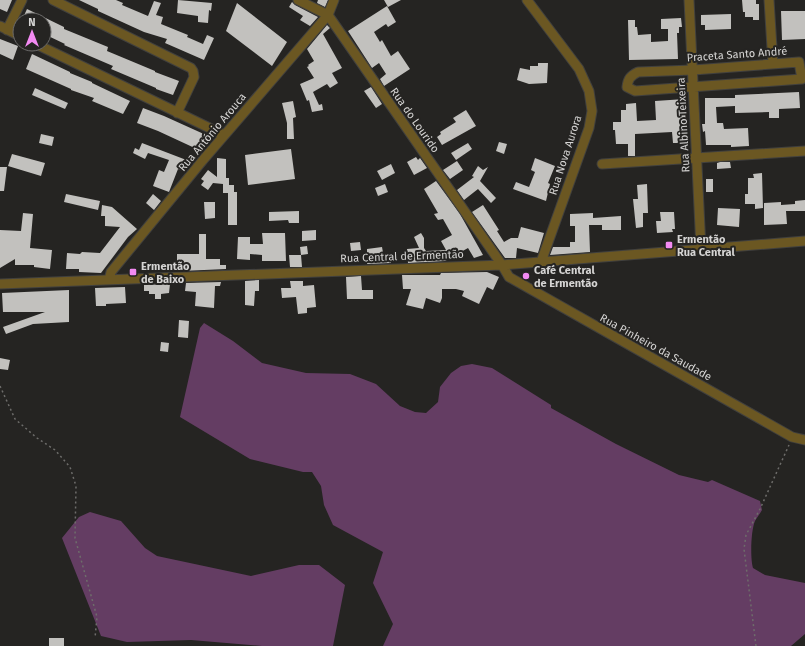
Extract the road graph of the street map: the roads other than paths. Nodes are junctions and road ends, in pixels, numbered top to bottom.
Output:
1 (22, 0) edge
2 (53, 0) edge
3 (298, 0) edge
4 (334, 0) edge
5 (527, 0) edge
6 (689, 0) edge
7 (769, 0) edge
8 (328, 15) junction
9 (4, 28) edge
10 (52, 52) edge
11 (773, 64) junction
12 (693, 70) junction
13 (694, 87) junction
14 (177, 113) junction
15 (224, 135) junction
16 (805, 151) edge
17 (697, 158) junction
18 (602, 164) dead end
19 (805, 241) edge
20 (701, 248) junction
21 (541, 262) junction
22 (502, 265) junction
23 (109, 280) junction
24 (0, 284) edge
25 (805, 440) edge

1 - 9 street
2 - 14 street
3 - 8 street, Rua do Lourido
4 - 8 street, Rua António Arouca
5 - 21 street, Rua Nova Aurora
6 - 12 street, Rua Albino Teixeira
7 - 11 street
8 - 15 street, Rua António Arouca
8 - 22 street, Rua do Lourido
10 - 14 street
11 - 12 street, Praceta Santo André
11 - 13 street, Praceta Santo André
12 - 13 street, Rua Albino Teixeira
12 - 13 street, Praceta Santo André
13 - 17 street, Rua Albino Teixeira
14 - 15 street
15 - 23 street, Rua António Arouca
16 - 17 street
17 - 18 street
17 - 20 street, Rua Albino Teixeira
19 - 20 street, Rua Central de Ermentão
20 - 21 street, Rua Central de Ermentão
21 - 22 street, Rua Central de Ermentão
22 - 23 street, Rua Central de Ermentão
22 - 25 street, Rua Pinheiro da Saudade
23 - 24 street, Rua Central de Ermentão

